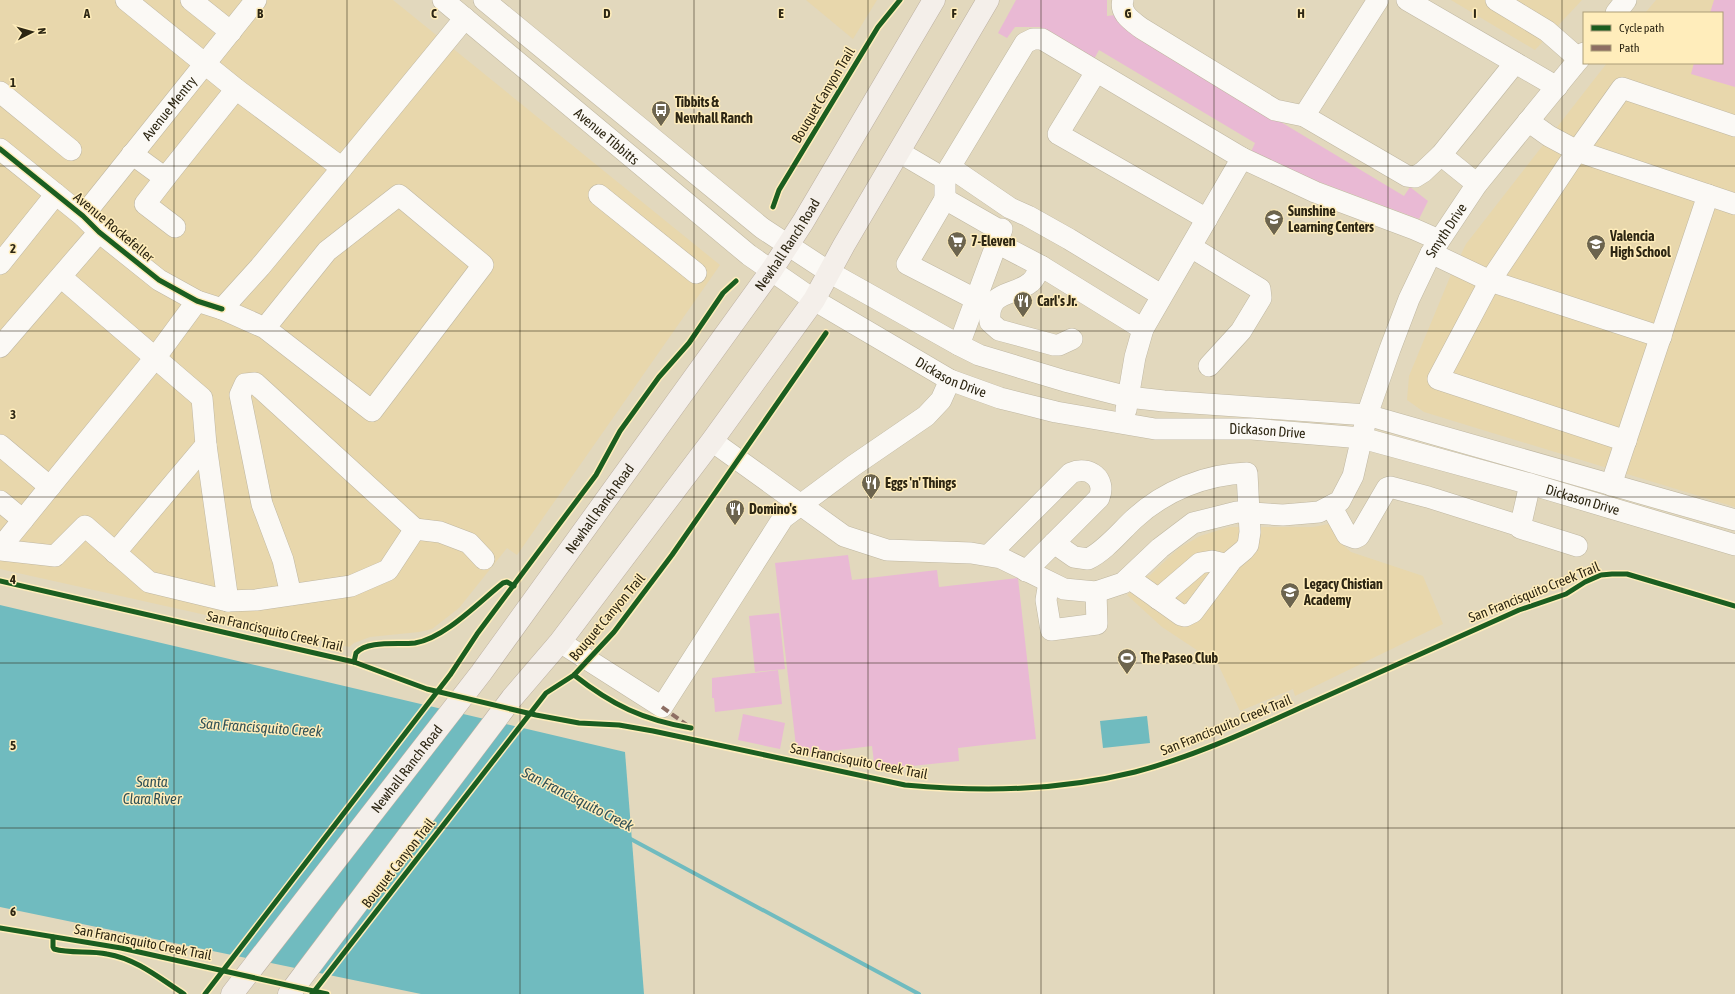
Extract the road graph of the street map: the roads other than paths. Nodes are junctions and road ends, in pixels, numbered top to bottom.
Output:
1 (126, 0) edge
2 (191, 0) edge
3 (256, 0) edge
4 (443, 0) edge
5 (484, 0) edge
6 (934, 0) edge
7 (988, 0) edge
8 (1123, 0) edge
9 (1378, 0) edge
10 (1407, 0) edge
11 (1496, 0) edge
12 (1626, 0) edge
13 (1617, 12) edge
14 (465, 18) junction
15 (231, 32) junction
16 (1582, 56) edge
17 (1515, 63) junction
18 (205, 64) junction
19 (1096, 72) junction
20 (1557, 87) junction
21 (236, 89) junction
22 (0, 92) edge
23 (1304, 116) junction
24 (1528, 121) junction
25 (1735, 126) edge
26 (0, 149) edge
27 (72, 150) dead end
28 (1577, 151) junction
29 (899, 152) junction
30 (132, 154) junction
31 (1440, 155) junction
32 (1242, 158) junction
33 (342, 168) junction
34 (165, 178) junction
35 (947, 182) junction
36 (1477, 184) junction
37 (56, 194) junction
38 (599, 194) dead end
39 (1708, 195) junction
40 (1735, 204) edge
41 (1010, 208) junction
42 (83, 216) junction
43 (1207, 219) junction
44 (175, 227) dead end
45 (99, 232) junction
46 (999, 237) junction
47 (6, 243) edge
48 (788, 245) junction
49 (1190, 247) junction
50 (1435, 247) junction
51 (0, 264) edge
52 (1041, 266) junction
53 (772, 271) junction
54 (829, 272) junction
55 (696, 273) dead end
56 (60, 277) junction
57 (1490, 281) junction
58 (1161, 295) junction
59 (814, 300) junction
60 (977, 300) junction
61 (197, 301) junction
62 (222, 308) junction
63 (265, 328) junction
64 (1143, 329) junction
65 (1661, 337) junction
66 (1072, 339) dead end
67 (959, 345) junction
68 (0, 347) edge
69 (155, 358) junction
70 (1209, 366) dead end
71 (950, 380) junction
72 (1128, 396) junction
73 (1367, 415) junction
74 (1123, 424) junction
75 (1362, 438) junction
76 (712, 441) junction
77 (1626, 441) junction
78 (206, 444) junction
79 (0, 445) edge
80 (1530, 484) junction
81 (1612, 485) junction
82 (50, 487) junction
83 (0, 501) edge
84 (801, 505) junction
85 (1331, 506) junction
86 (1249, 513) junction
87 (23, 520) junction
88 (1735, 520) edge
89 (1520, 526) junction
90 (415, 529) junction
91 (1054, 542) junction
92 (1735, 545) edge
93 (1577, 546) dead end
94 (0, 549) edge
95 (116, 553) junction
96 (989, 555) junction
97 (484, 559) dead end
98 (1228, 565) junction
99 (1026, 570) junction
100 (1128, 578) junction
101 (1049, 582) junction
102 (1096, 592) junction
103 (291, 595) junction
104 (1158, 599) junction
105 (228, 601) junction
106 (560, 642) junction
107 (232, 994) edge
108 (289, 994) edge

1 - 18 street
2 - 15 street
3 - 15 street, Avenue Mentry
4 - 14 street, Avenue Tibbitts
5 - 48 street, Avenue Tibbitts
6 - 48 main road, Newhall Ranch Road
7 - 29 main road
8 - 23 street
9 - 23 street
10 - 17 street
11 - 16 street
12 - 13 street
14 - 33 street
14 - 53 street, Avenue Tibbitts
15 - 18 street, Avenue Mentry
16 - 20 street, Smyth Drive
17 - 20 street
17 - 31 street
18 - 21 street
18 - 30 street, Avenue Mentry
19 - 32 street
19 - 35 street
19 - 43 street
20 - 24 street, Smyth Drive
21 - 33 street
21 - 34 street
22 - 27 street
23 - 31 street
24 - 28 street
24 - 36 street, Smyth Drive
25 - 28 street
26 - 37 street, Avenue Rockefeller
28 - 39 street
28 - 57 street
29 - 35 street
29 - 54 main road
30 - 34 street
30 - 42 street, Avenue Mentry
31 - 36 street
32 - 43 street
32 - 50 street
33 - 62 street
34 - 44 street
35 - 41 street
35 - 46 street
35 - 60 street
36 - 50 street, Smyth Drive
37 - 42 street, Avenue Rockefeller
37 - 47 street
38 - 55 street
39 - 40 street
39 - 65 street
41 - 46 street
41 - 58 street
42 - 45 street, Avenue Rockefeller
43 - 49 street
45 - 56 street
45 - 61 street, Avenue Rockefeller
46 - 52 street
46 - 60 street
47 - 51 street
48 - 53 main road, Newhall Ranch Road
48 - 54 street, Avenue Tibbitts
49 - 58 street
49 - 70 street
50 - 57 street
50 - 73 street, Smyth Drive
52 - 64 street
52 - 66 street
53 - 59 street, Avenue Tibbitts
53 - 107 main road, Newhall Ranch Road
54 - 59 main road
54 - 67 street, Dickason Drive
56 - 68 street
56 - 69 street
57 - 65 street
57 - 77 street
58 - 64 street
59 - 71 street, Dickason Drive
59 - 76 main road
60 - 67 street
61 - 62 street, Avenue Rockefeller
61 - 69 street
62 - 63 street, Avenue Rockefeller
63 - 63 street, Avenue Rockefeller
64 - 72 street
65 - 77 street
67 - 72 street, Dickason Drive
69 - 78 street
69 - 82 street
71 - 74 street, Dickason Drive
71 - 84 street
72 - 73 street, Dickason Drive
72 - 74 street
73 - 75 street, Smyth Drive
73 - 81 street, Dickason Drive
74 - 75 street, Dickason Drive
75 - 80 street, Dickason Drive
75 - 85 street, Smyth Drive
76 - 84 street
76 - 106 main road
77 - 81 street
78 - 95 street
78 - 105 street
79 - 82 street
80 - 89 street
80 - 92 street, Dickason Drive
81 - 88 street, Dickason Drive
82 - 87 street
83 - 87 street
84 - 96 street
84 - 106 street
85 - 86 street
85 - 89 street
86 - 91 street
86 - 98 street
86 - 100 street
87 - 94 street
89 - 93 street
90 - 97 street
90 - 103 street
90 - 103 street
91 - 96 street
91 - 99 street
94 - 95 street
95 - 105 street
96 - 99 street
98 - 104 street
98 - 104 street
99 - 101 street
100 - 102 street
100 - 104 street
101 - 102 street
101 - 102 street
103 - 105 street
106 - 108 main road

